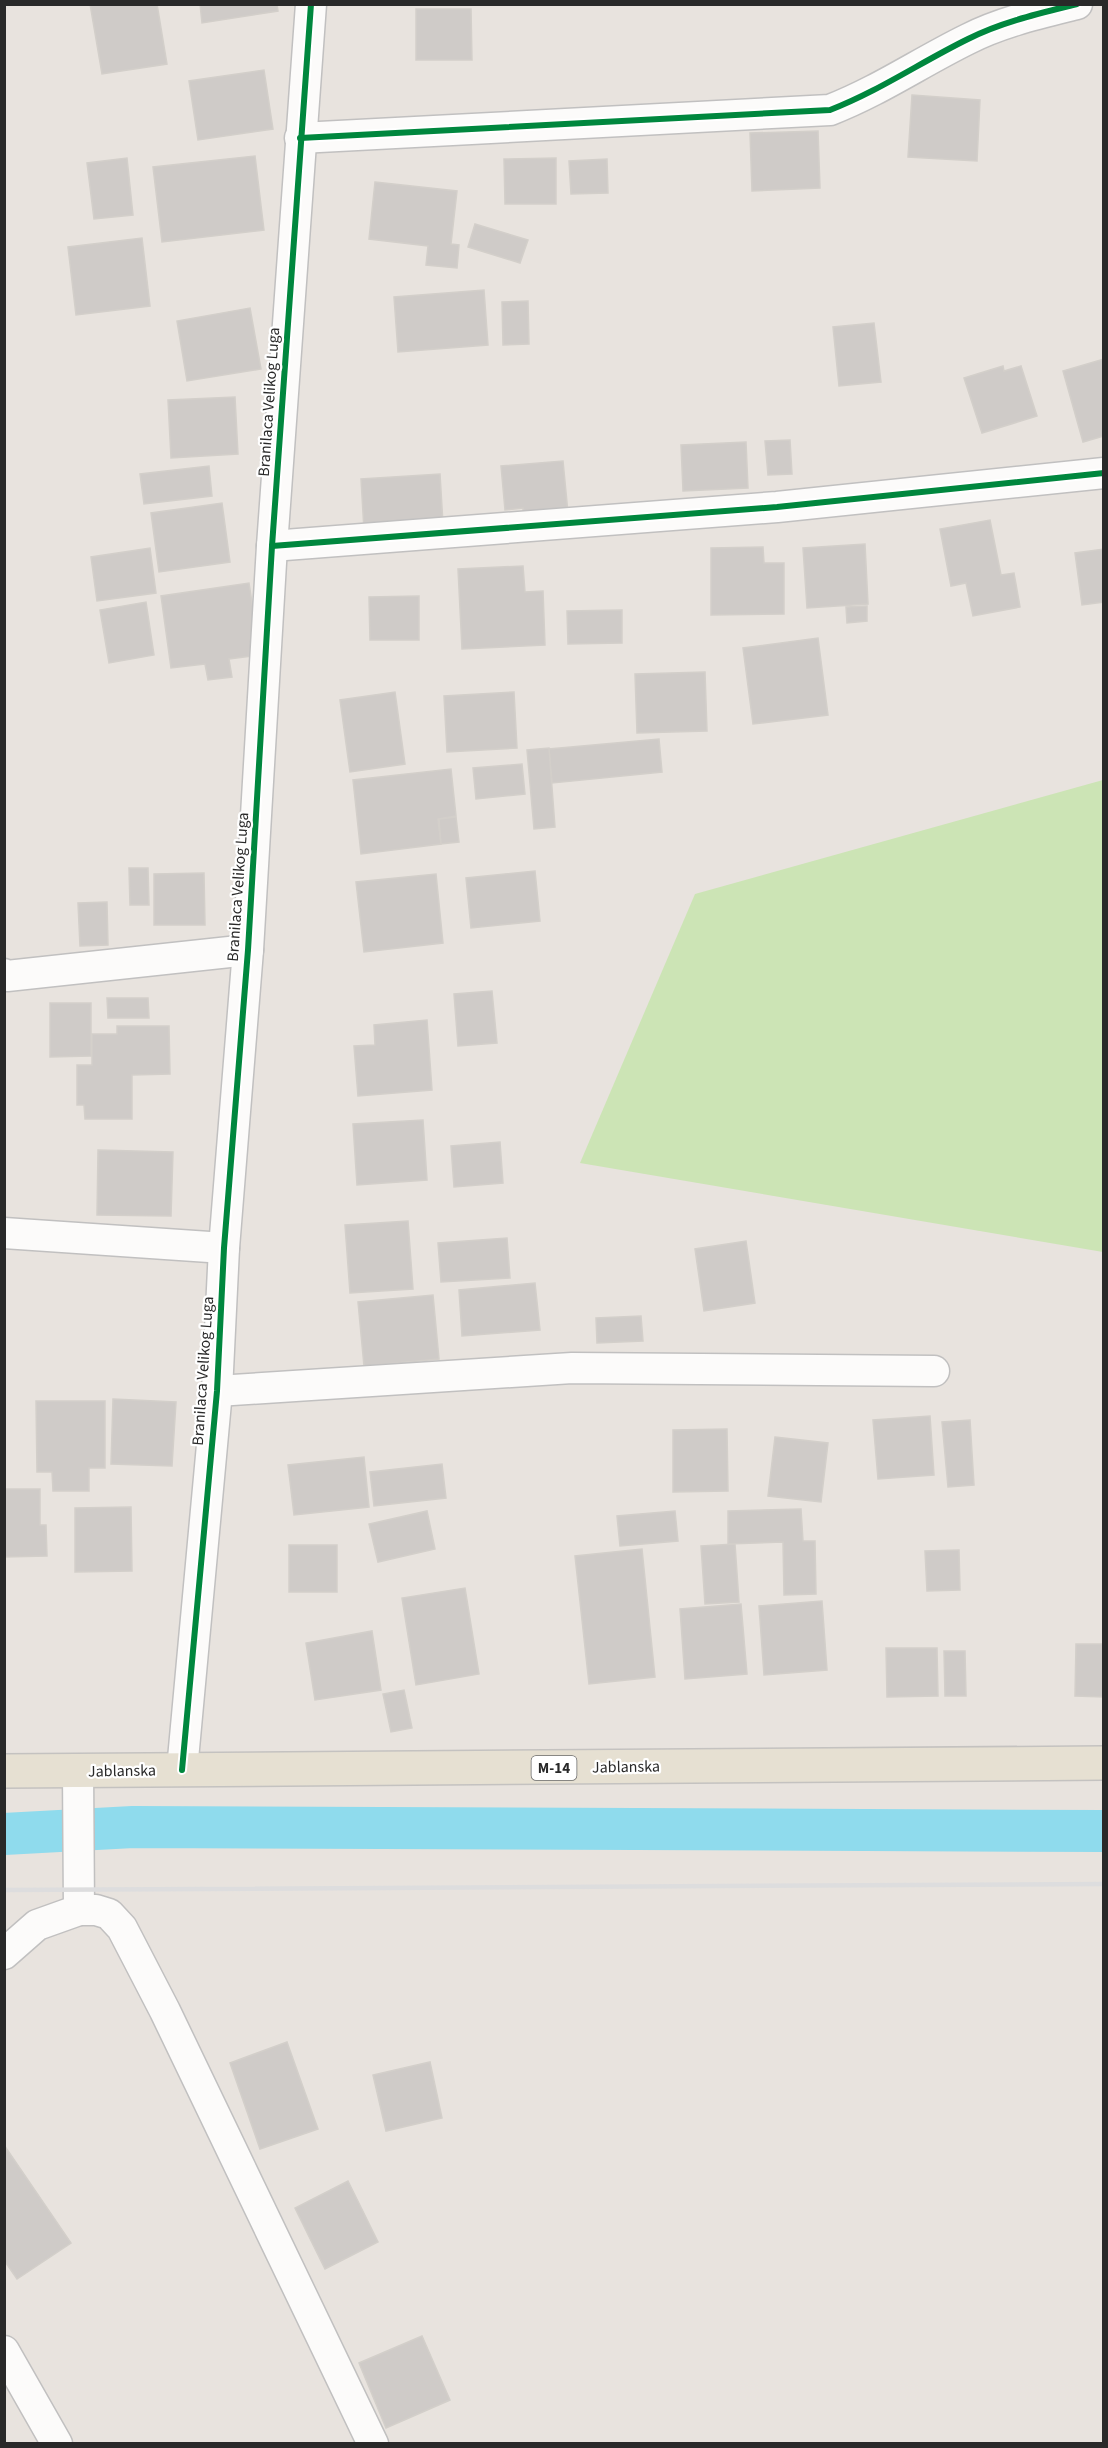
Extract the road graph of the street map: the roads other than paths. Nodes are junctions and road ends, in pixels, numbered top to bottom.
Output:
1 (311, 4) edge
2 (1077, 4) edge
3 (300, 138) junction
4 (1104, 473) edge
5 (272, 546) junction
6 (248, 950) junction
7 (4, 974) edge
8 (4, 1233) edge
9 (224, 1248) junction
10 (934, 1371) dead end
11 (217, 1391) junction
12 (1104, 1763) edge
13 (182, 1770) junction
14 (4, 1771) edge
15 (78, 1780) junction
16 (79, 1910) junction
17 (4, 1953) edge
18 (4, 2351) edge
19 (57, 2444) edge
20 (373, 2444) edge

1 - 3 street, Branilaca Velikog Luga
2 - 3 street
3 - 5 street, Branilaca Velikog Luga
4 - 5 street
5 - 6 street, Branilaca Velikog Luga
6 - 7 street
6 - 9 street, Branilaca Velikog Luga
8 - 9 street
9 - 11 street, Branilaca Velikog Luga
10 - 11 street
11 - 13 street, Branilaca Velikog Luga
12 - 13 main road, Jablanska / M-14
13 - 15 main road, Jablanska / M-14
14 - 15 main road, Jablanska / M-14
15 - 16 street
16 - 17 street
16 - 20 street
18 - 19 street

